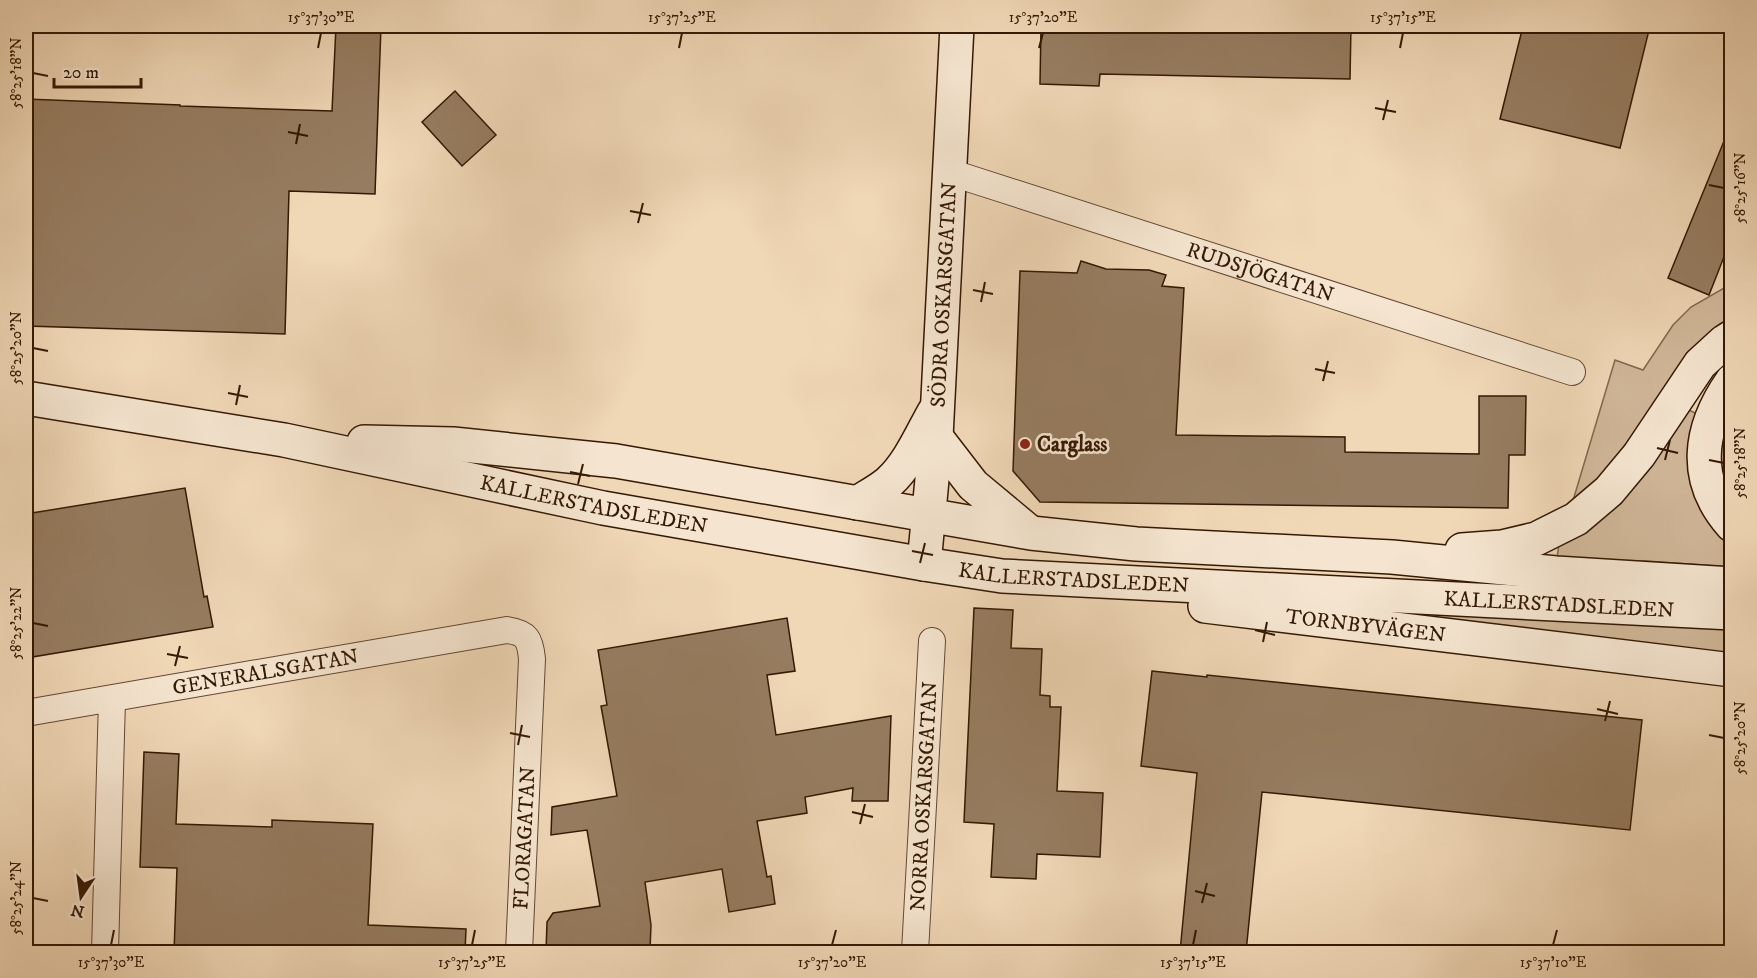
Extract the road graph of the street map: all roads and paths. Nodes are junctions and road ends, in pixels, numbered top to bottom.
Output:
1 (957, 26) edge
2 (949, 172) junction
3 (1731, 337) edge
4 (1572, 372) dead end
5 (1731, 381) edge
6 (26, 398) edge
7 (937, 421) junction
8 (284, 440) junction
9 (857, 503) junction
10 (928, 515) junction
11 (1731, 525) edge
12 (1031, 533) junction
13 (1392, 557) junction
14 (924, 564) junction
15 (1002, 576) junction
16 (1731, 584) edge
17 (1731, 614) edge
18 (507, 630) joint
19 (932, 641) dead end
20 (1731, 670) edge
21 (112, 699) junction
22 (26, 713) edge
23 (105, 952) edge
24 (519, 952) edge
25 (915, 952) edge

1 - 2 main road, SÖDRA OSKARSGATAN
2 - 4 street, RUDSJÖGATAN
2 - 7 main road, SÖDRA OSKARSGATAN
3 - 13 main road
5 - 11 main road
6 - 8 main road, KALLERSTADSLEDEN
7 - 9 main road
7 - 10 main road, SÖDRA OSKARSGATAN
7 - 12 main road
8 - 9 main road, KALLERSTADSLEDEN
8 - 14 main road, KALLERSTADSLEDEN
9 - 10 main road, KALLERSTADSLEDEN
10 - 12 main road, KALLERSTADSLEDEN
10 - 14 main road, SÖDRA OSKARSGATAN
12 - 13 main road, KALLERSTADSLEDEN
13 - 16 main road, KALLERSTADSLEDEN
14 - 15 main road, KALLERSTADSLEDEN
15 - 17 main road, KALLERSTADSLEDEN
15 - 20 main road, TORNBYVÄGEN
18 - 21 street, GENERALSGATAN
18 - 24 street, FLORAGATAN
19 - 25 street, NORRA OSKARSGATAN
21 - 22 street, GENERALSGATAN
21 - 23 street

